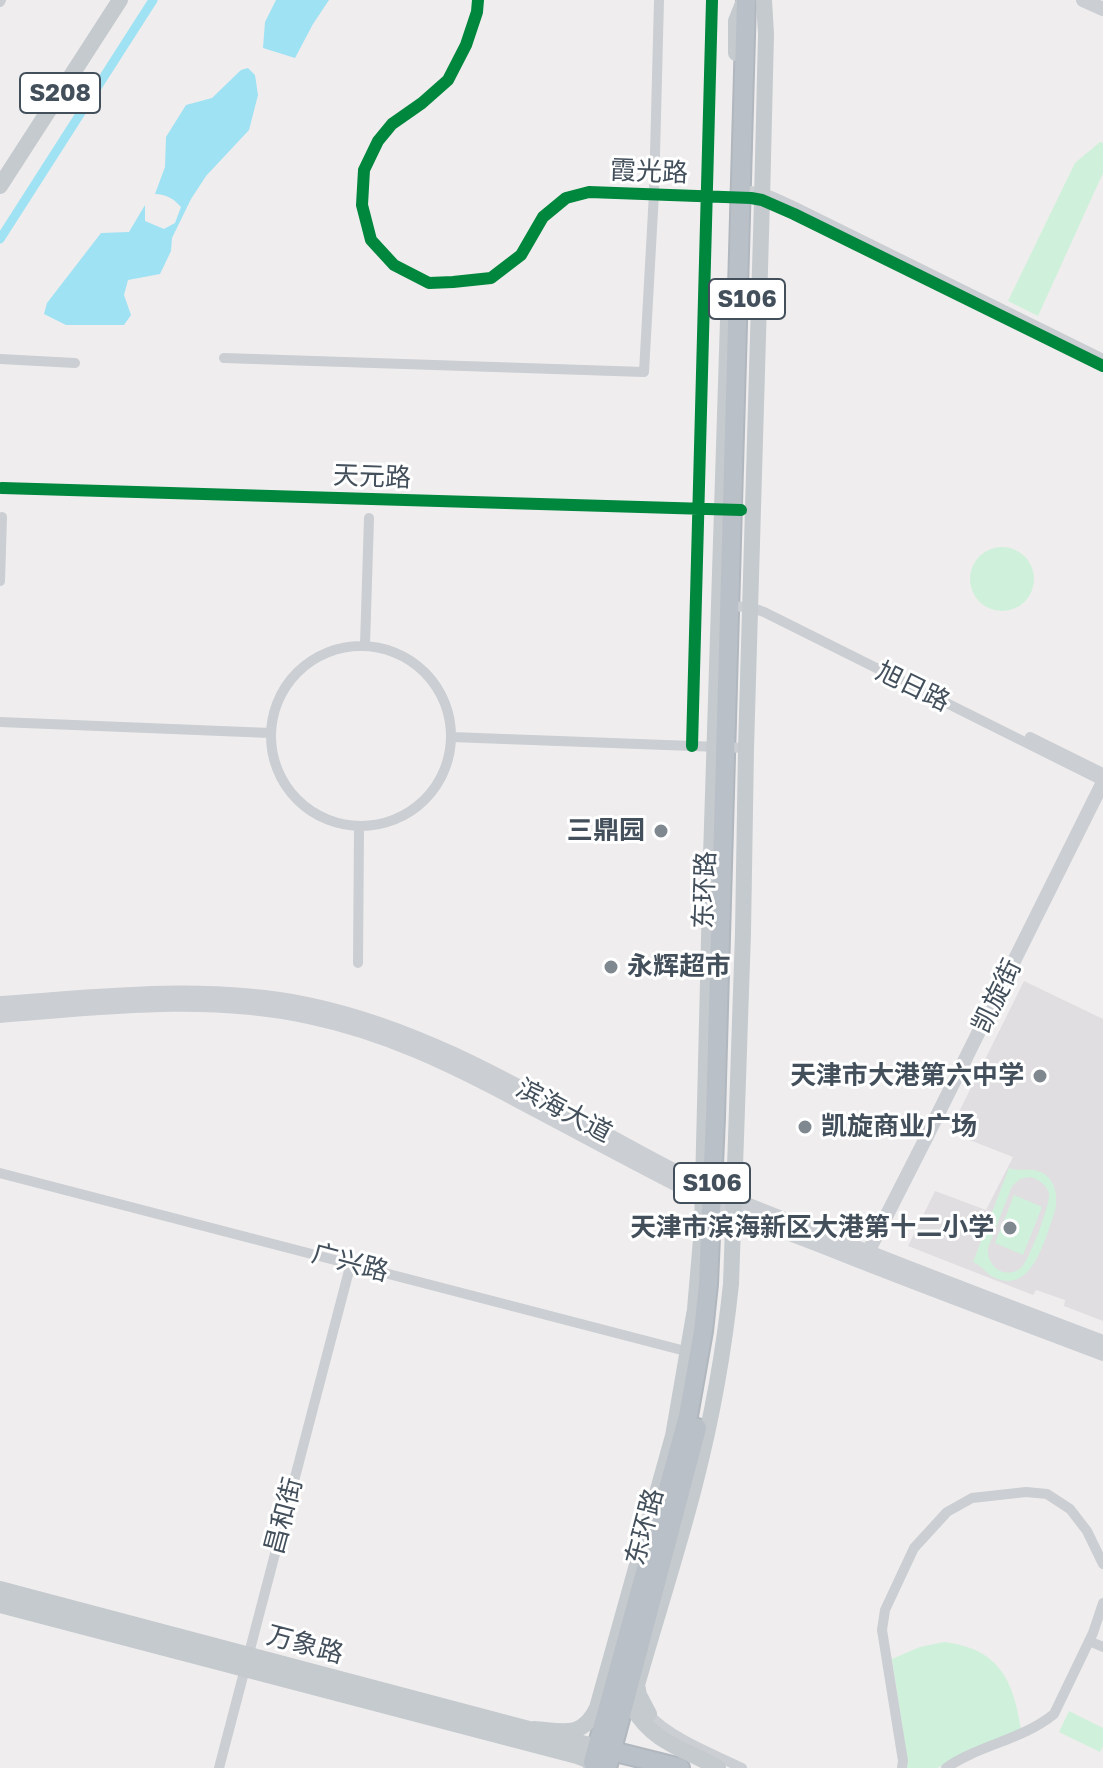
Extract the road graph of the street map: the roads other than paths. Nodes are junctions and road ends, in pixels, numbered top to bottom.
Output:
1 (113, 0) edge
2 (120, 0) edge
3 (478, 0) edge
4 (659, 0) edge
5 (712, 0) edge
6 (745, 0) edge
7 (756, 0) edge
8 (764, 0) edge
9 (1083, 0) edge
10 (1103, 9) edge
11 (0, 174) edge
12 (0, 186) edge
13 (654, 193) junction
14 (749, 196) junction
15 (706, 197) junction
16 (224, 358) dead end
17 (0, 359) edge
18 (75, 363) dead end
19 (1103, 364) edge
20 (2, 488) dead end
21 (699, 508) junction
22 (732, 509) junction
23 (2, 517) dead end
24 (369, 518) dead end
25 (0, 581) edge
26 (735, 602) junction
27 (365, 645) junction
28 (0, 722) edge
29 (270, 733) junction
30 (451, 737) junction
31 (692, 746) junction
32 (730, 747) junction
33 (1103, 773) edge
34 (1103, 782) edge
35 (1103, 795) edge
36 (359, 827) junction
37 (358, 963) dead end
38 (0, 1003) edge
39 (0, 1016) edge
40 (0, 1173) edge
41 (718, 1198) junction
42 (872, 1253) junction
43 (351, 1263) junction
44 (1103, 1342) edge
45 (694, 1353) junction
46 (1103, 1354) edge
47 (1103, 1564) edge
48 (0, 1589) edge
49 (1103, 1603) edge
50 (0, 1605) edge
51 (1089, 1641) junction
52 (1103, 1647) edge
53 (246, 1662) junction
54 (628, 1688) junction
55 (649, 1714) joint
56 (530, 1736) junction
57 (600, 1759) edge
58 (219, 1768) edge
59 (573, 1768) edge
60 (680, 1768) edge
61 (718, 1768) edge
62 (742, 1768) edge
63 (902, 1768) edge
64 (946, 1768) edge

1 - 11 main road
2 - 12 main road, S208
3 - 13 street, 霞光路
4 - 13 street
5 - 15 street
6 - 14 highway, 东环路 / S106
7 - 14 highway, 东环路 / S106
8 - 14 main road
9 - 10 main road
13 - 15 street, 霞光路
13 - 16 street
14 - 15 street, 霞光路
14 - 19 main road, 霞光路
14 - 22 highway, 东环路 / S106
14 - 26 main road
15 - 21 street
17 - 18 street
20 - 21 street, 天元路
21 - 22 street, 天元路
21 - 31 street
22 - 26 highway, 东环路 / S106
23 - 25 street
24 - 27 street
26 - 32 highway, 东环路 / S106
26 - 33 street, 旭日路
26 - 34 street, 旭日路
27 - 29 street
27 - 30 street
28 - 29 street
29 - 36 street
30 - 31 street
30 - 36 street
31 - 32 street
32 - 41 highway, 东环路 / S106
34 - 42 main road, 凯旋街
35 - 42 main road, 凯旋街
36 - 37 street
38 - 41 main road, 滨海大道
39 - 41 main road, 滨海大道
40 - 43 street, 广兴路
41 - 42 main road, 滨海大道
41 - 45 highway, 东环路 / S106
41 - 46 main road, 滨海大道
41 - 54 highway, 东环路 / S106
41 - 55 main road
42 - 44 main road, 滨海大道
43 - 45 street, 广兴路
43 - 53 street, 昌和街
45 - 56 main road
45 - 57 highway, 东环路 / S106
47 - 63 street
48 - 53 main road, 万象路
49 - 51 street
50 - 53 main road, 万象路
51 - 52 street
51 - 64 street
53 - 56 main road, 万象路
53 - 58 street, 昌和街
54 - 57 highway, 东环路 / S106
54 - 61 main road
55 - 62 street
56 - 57 main road, 万象路
56 - 59 main road
57 - 60 highway

